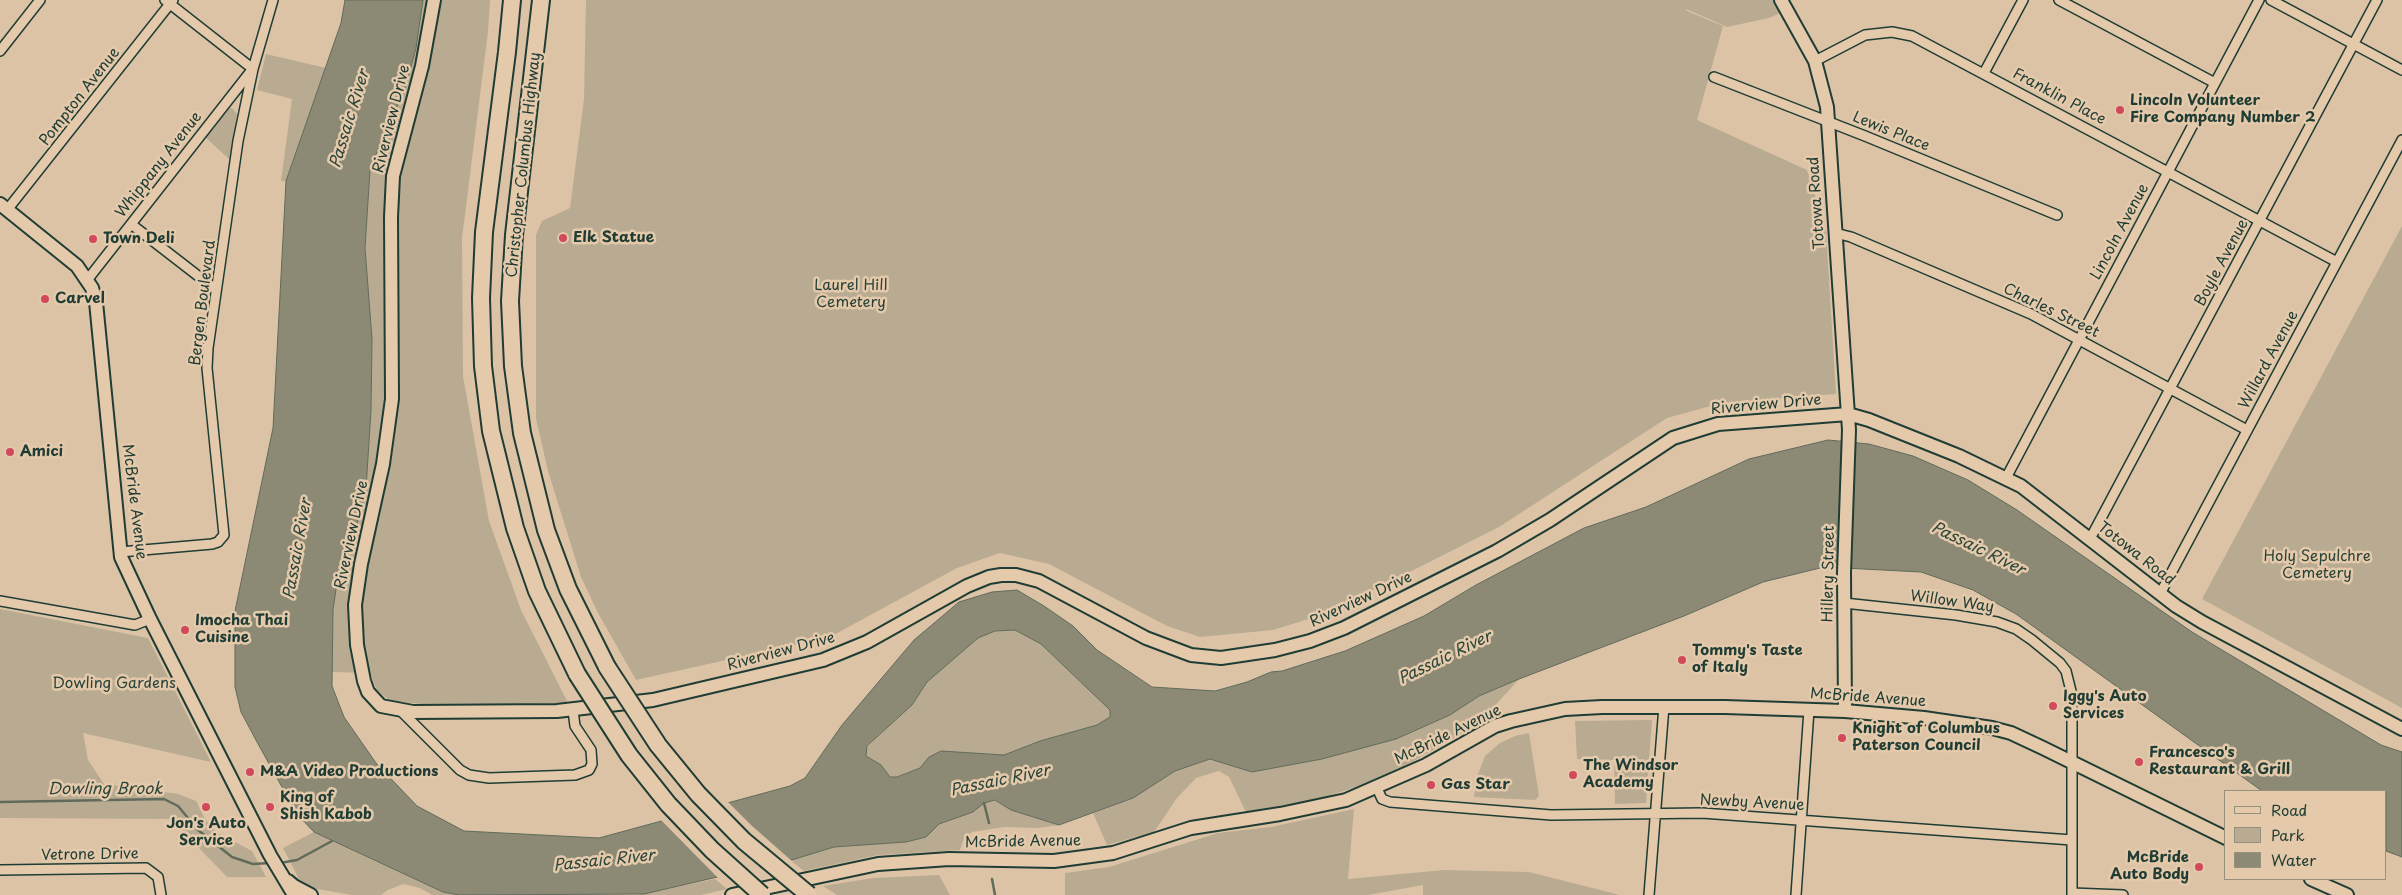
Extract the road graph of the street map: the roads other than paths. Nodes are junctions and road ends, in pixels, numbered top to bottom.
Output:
1 (40, 0) edge
2 (273, 0) edge
3 (434, 0) edge
4 (512, 0) edge
5 (541, 0) edge
6 (1782, 0) edge
7 (2023, 0) edge
8 (2059, 0) edge
9 (2259, 0) edge
10 (2272, 0) edge
11 (2377, 0) edge
12 (169, 1) edge
13 (2354, 44) junction
14 (0, 51) edge
15 (1815, 61) junction
16 (253, 69) junction
17 (2402, 70) edge
18 (1984, 73) junction
19 (1714, 78) dead end
20 (2216, 83) junction
21 (1828, 122) junction
22 (2402, 140) edge
23 (2168, 172) junction
24 (4, 207) edge
25 (2057, 215) dead end
26 (2260, 221) junction
27 (130, 224) junction
28 (1835, 233) junction
29 (2337, 262) junction
30 (88, 279) junction
31 (215, 289) junction
32 (2079, 338) junction
33 (2171, 388) junction
34 (1848, 414) junction
35 (2247, 430) junction
36 (1849, 434) joint
37 (2006, 478) junction
38 (2090, 539) junction
39 (120, 552) junction
40 (2160, 594) junction
41 (0, 602) edge
42 (1844, 603) junction
43 (150, 619) junction
44 (1664, 706) junction
45 (573, 710) junction
46 (1809, 710) junction
47 (401, 711) junction
48 (1845, 711) junction
49 (2402, 729) edge
50 (2074, 763) junction
51 (1377, 788) junction
52 (1655, 814) junction
53 (1801, 820) junction
54 (2224, 837) edge
55 (2072, 840) junction
56 (0, 870) edge
57 (278, 871) junction
58 (2314, 880) edge
59 (2072, 894) edge
60 (161, 895) edge
61 (285, 895) edge
62 (294, 895) edge
63 (311, 895) edge
64 (732, 895) edge
65 (762, 895) edge
66 (809, 895) edge
67 (1649, 895) edge
68 (1796, 895) edge
69 (2123, 895) edge
70 (2347, 895) edge

1 - 14 street
2 - 16 street, Bergen Boulevard
3 - 47 main road, Riverview Drive
4 - 65 highway, Christopher Columbus Highway, bridge
5 - 66 highway, Christopher Columbus Highway, bridge
6 - 15 main road, Totowa Road
7 - 18 street
8 - 20 street
9 - 20 street, Lincoln Avenue
10 - 13 street
11 - 13 street, Boyle Avenue
12 - 16 street
12 - 24 street, Pompton Avenue
13 - 17 street
13 - 26 street, Boyle Avenue
15 - 18 street, Franklin Place
15 - 21 main road, Totowa Road
16 - 27 street, Whippany Avenue
16 - 31 street, Bergen Boulevard
18 - 23 street, Franklin Place
19 - 21 street, Lewis Place
20 - 23 street, Lincoln Avenue
21 - 25 street, Lewis Place
21 - 28 main road, Totowa Road
22 - 29 street, Willard Avenue
23 - 26 street, Franklin Place
23 - 32 street, Lincoln Avenue
24 - 30 main road, McBride Avenue
26 - 29 street, Franklin Place
26 - 33 street, Boyle Avenue
27 - 30 street, Whippany Avenue
27 - 31 street
28 - 32 street, Charles Street
28 - 34 main road, Totowa Road
29 - 35 street, Willard Avenue
30 - 39 main road, McBride Avenue
31 - 39 street, Bergen Boulevard
32 - 33 street, Charles Street
32 - 37 street, Lincoln Avenue
33 - 35 street, Charles Street
33 - 38 street, Boyle Avenue
34 - 36 main road, Totowa Road
34 - 37 main road, Totowa Road
34 - 45 main road, Riverview Drive
35 - 40 street, Willard Avenue
36 - 42 main road, Hillery Street
37 - 38 main road, Totowa Road
38 - 40 main road, Totowa Road
39 - 43 main road, McBride Avenue
40 - 49 main road, Totowa Road
41 - 43 street
42 - 48 main road, Hillery Street
42 - 50 street, Willow Way
43 - 57 main road, McBride Avenue
44 - 46 main road, McBride Avenue
44 - 51 main road, McBride Avenue
44 - 52 street
45 - 47 main road, Riverview Drive
45 - 47 street
46 - 48 main road, McBride Avenue
46 - 53 street
48 - 50 main road, McBride Avenue
50 - 54 main road, McBride Avenue
50 - 55 street, Willow Way
51 - 52 street, Newby Avenue
51 - 64 main road, McBride Avenue
52 - 53 street, Newby Avenue
52 - 67 street
53 - 55 street, Newby Avenue
53 - 68 street
55 - 59 street, Willow Way
56 - 60 street, Vetrone Drive
57 - 61 main road
57 - 62 main road, McBride Avenue
57 - 63 main road, McBride Avenue
58 - 70 main road
59 - 69 street

